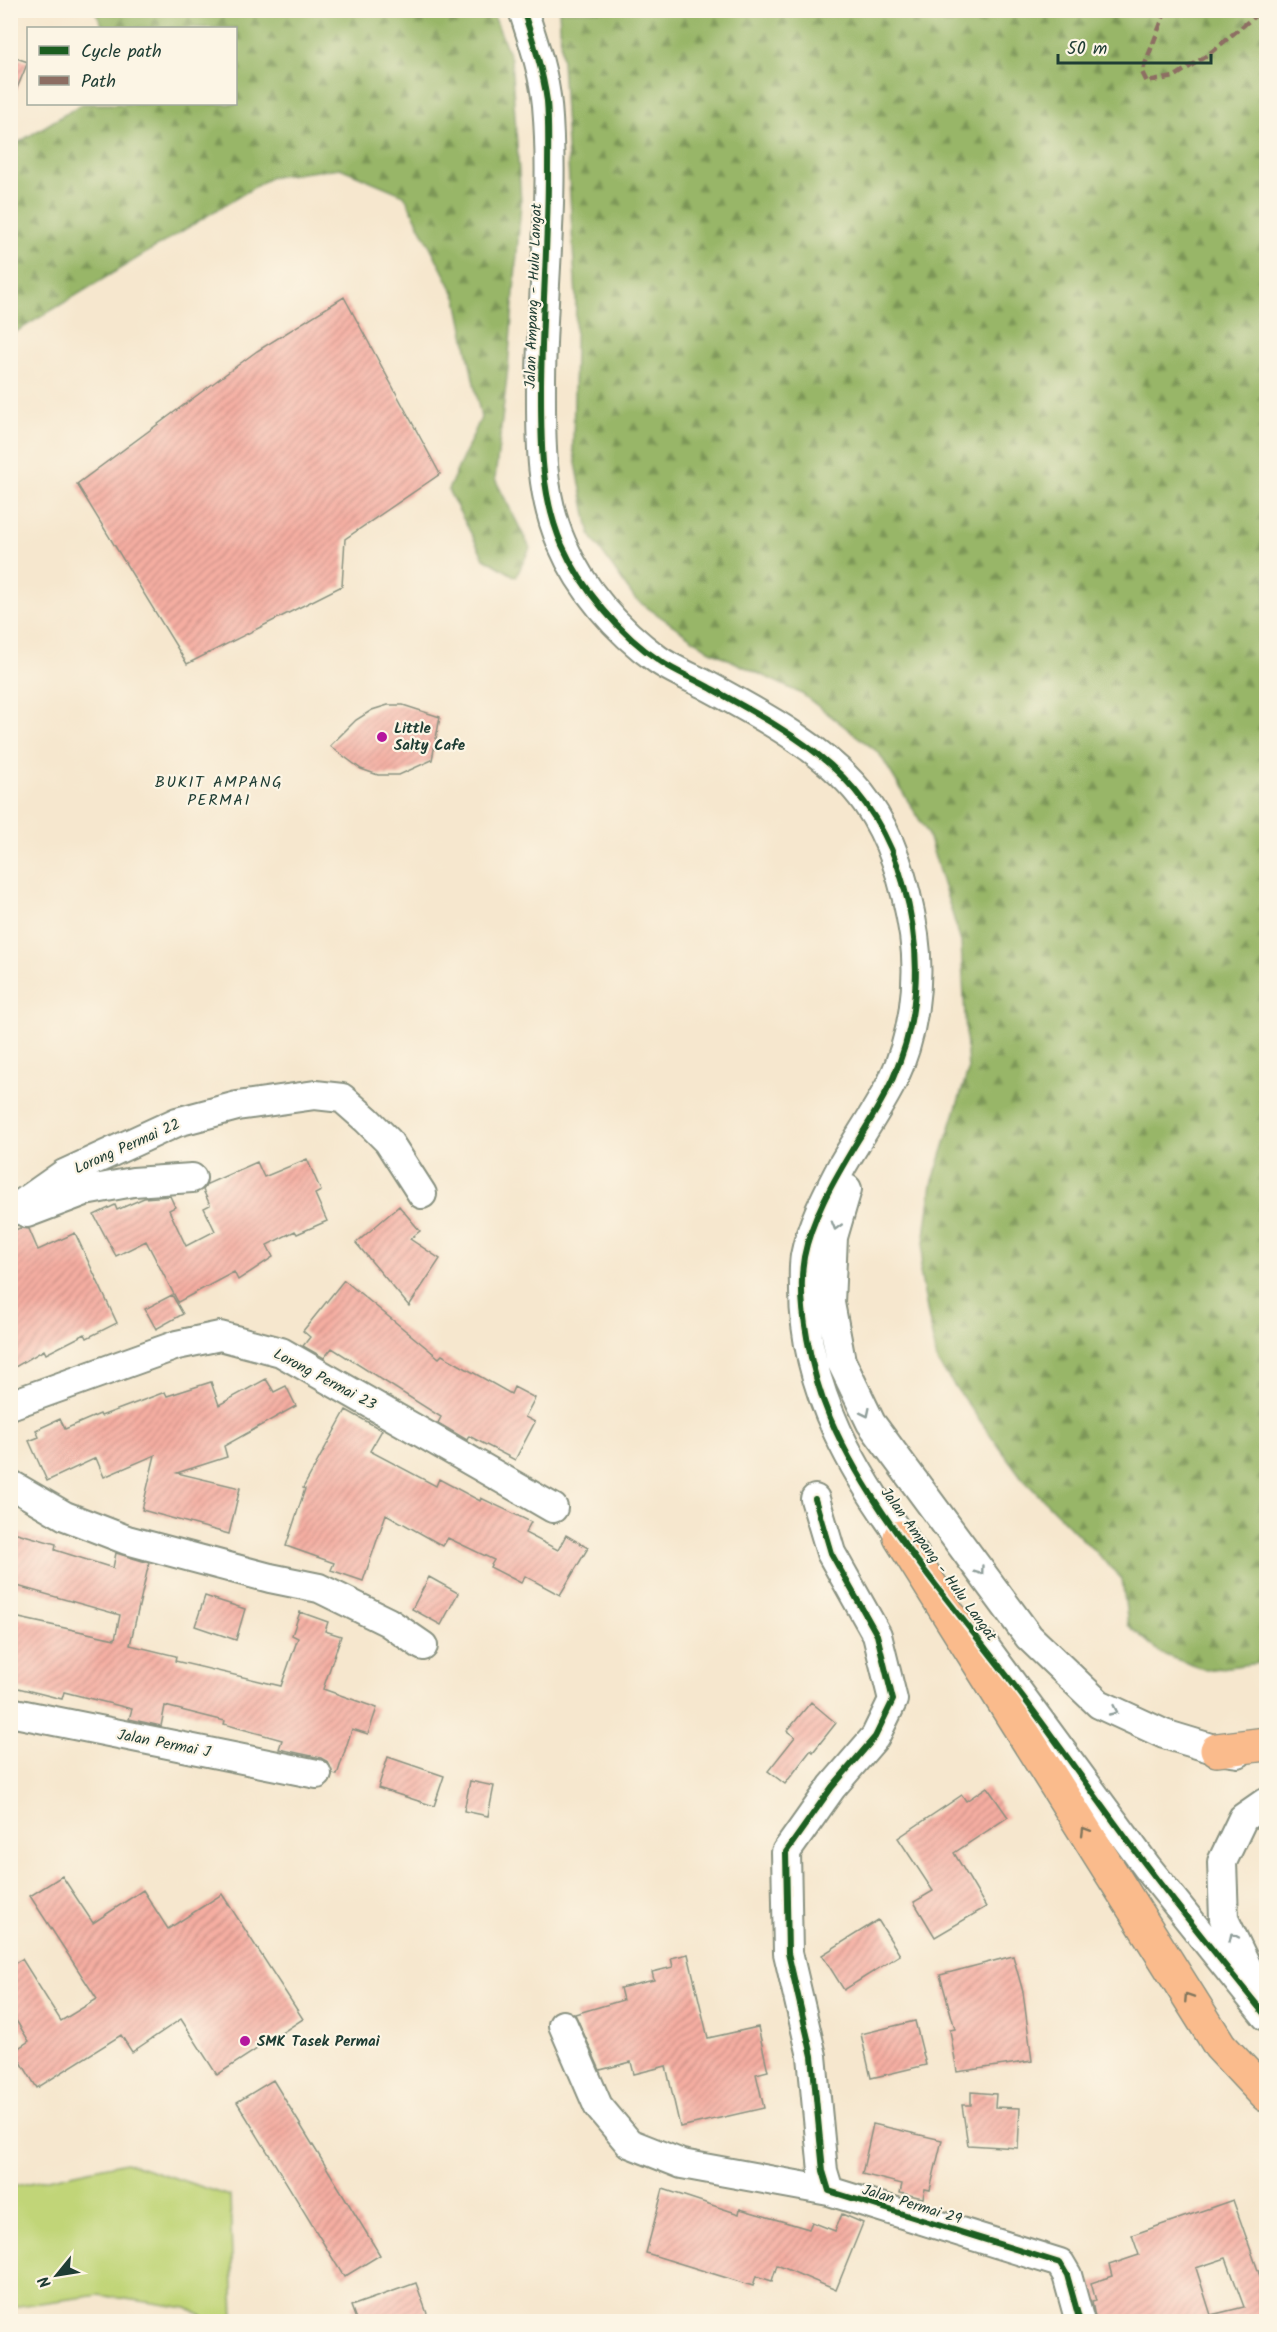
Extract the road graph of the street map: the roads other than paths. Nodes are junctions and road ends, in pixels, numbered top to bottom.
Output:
1 (523, 10) edge
2 (864, 1129) junction
3 (192, 1178) dead end
4 (422, 1194) dead end
5 (10, 1212) edge
6 (10, 1218) edge
7 (10, 1405) edge
8 (10, 1484) edge
9 (815, 1499) dead end
10 (553, 1508) dead end
11 (900, 1537) junction
12 (423, 1646) dead end
13 (10, 1712) edge
14 (1266, 1744) edge
15 (1217, 1750) junction
16 (1266, 1757) edge
17 (316, 1774) dead end
18 (1266, 1802) edge
19 (1266, 2009) edge
20 (1266, 2016) edge
21 (563, 2025) dead end
22 (1266, 2095) edge
23 (829, 2191) junction
24 (1080, 2322) edge

1 - 2 street, Jalan Ampang - Hulu Langat
2 - 11 street, Jalan Ampang - Hulu Langat
2 -> 15 street, Jalan Ampang - Hulu Langat
3 - 6 street
4 - 5 street, Lorong Permai 22
7 - 10 street, Lorong Permai 23
8 - 12 street
9 - 23 street
11 - 20 street, Jalan Ampang - Hulu Langat
22 -> 11 highway
13 - 17 street, Jalan Permai J
14 - 15 highway
15 - 16 street, Jalan Ampang - Hulu Langat
19 -> 18 street
21 - 23 street
23 - 24 street, Jalan Permai 29

